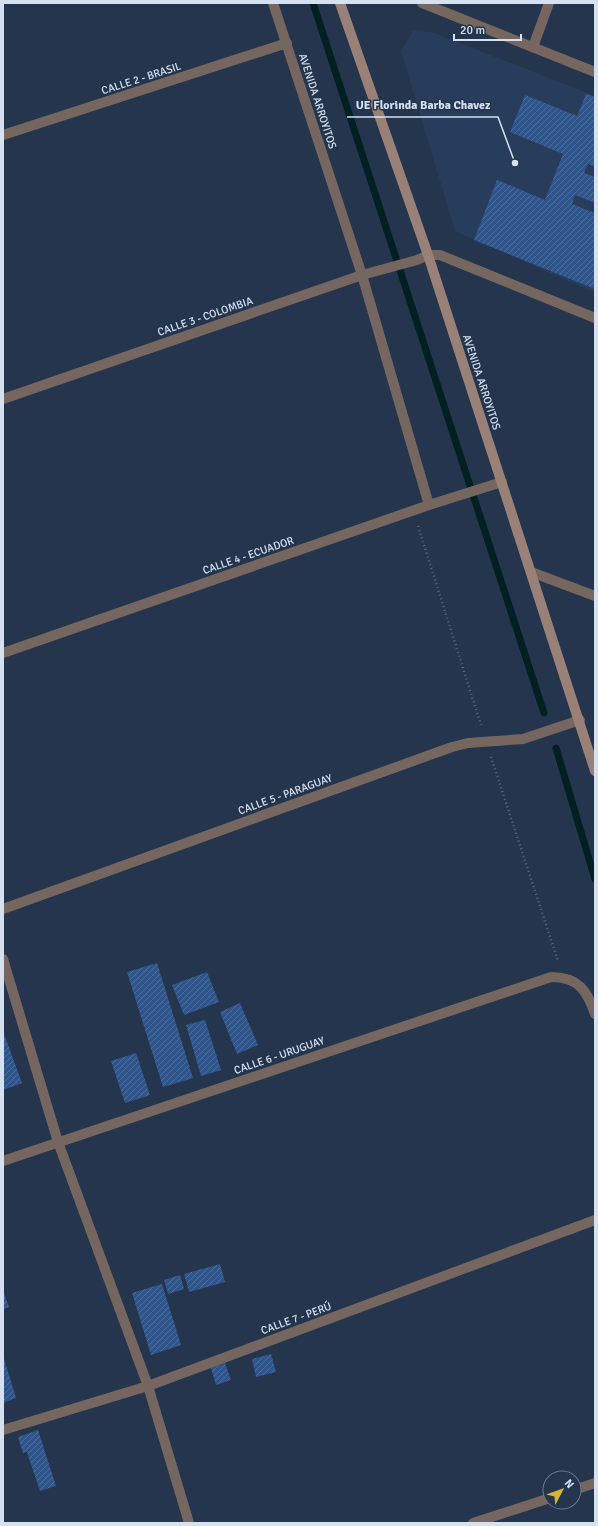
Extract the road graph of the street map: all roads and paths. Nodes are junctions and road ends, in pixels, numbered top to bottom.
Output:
1 (273, 3) edge
2 (340, 3) edge
3 (422, 3) edge
4 (549, 3) edge
5 (287, 43) junction
6 (533, 48) junction
7 (595, 72) edge
8 (3, 135) edge
9 (428, 255) junction
10 (362, 274) junction
11 (595, 318) edge
12 (3, 399) edge
13 (499, 483) junction
14 (429, 505) junction
15 (531, 572) junction
16 (595, 596) edge
17 (3, 653) edge
18 (580, 720) junction
19 (595, 771) edge
20 (3, 909) edge
21 (3, 959) edge
22 (595, 1014) edge
23 (58, 1142) junction
24 (3, 1161) edge
25 (595, 1220) edge
26 (148, 1386) junction
27 (3, 1430) edge
28 (595, 1483) edge
29 (582, 1487) edge
30 (542, 1501) edge
31 (189, 1523) edge
32 (473, 1523) edge

1 - 5 street, AVENIDA ARROYITOS
2 - 9 street, AVENIDA ARROYITOS
3 - 6 street
4 - 6 street
5 - 8 street, CALLE 2 - BRASIL
5 - 10 street, AVENIDA ARROYITOS
6 - 7 street
9 - 10 street, CALLE 3 - COLOMBIA
9 - 11 street
9 - 13 street, AVENIDA ARROYITOS
10 - 12 street, CALLE 3 - COLOMBIA
10 - 14 street, AVENIDA ARROYITOS
13 - 14 street, CALLE 4 - ECUADOR
13 - 15 street, AVENIDA ARROYITOS
14 - 17 street, CALLE 4 - ECUADOR
15 - 16 street
15 - 18 street, AVENIDA ARROYITOS
18 - 19 street, AVENIDA ARROYITOS
18 - 20 street, CALLE 5 - PARAGUAY
21 - 23 street
22 - 23 street, CALLE 6 - URUGUAY
23 - 24 street, CALLE 6 - URUGUAY
23 - 26 street
25 - 26 street, CALLE 7 - PERÚ
26 - 27 street, CALLE 7 - PERÚ
26 - 31 street
28 - 29 street
30 - 32 street

